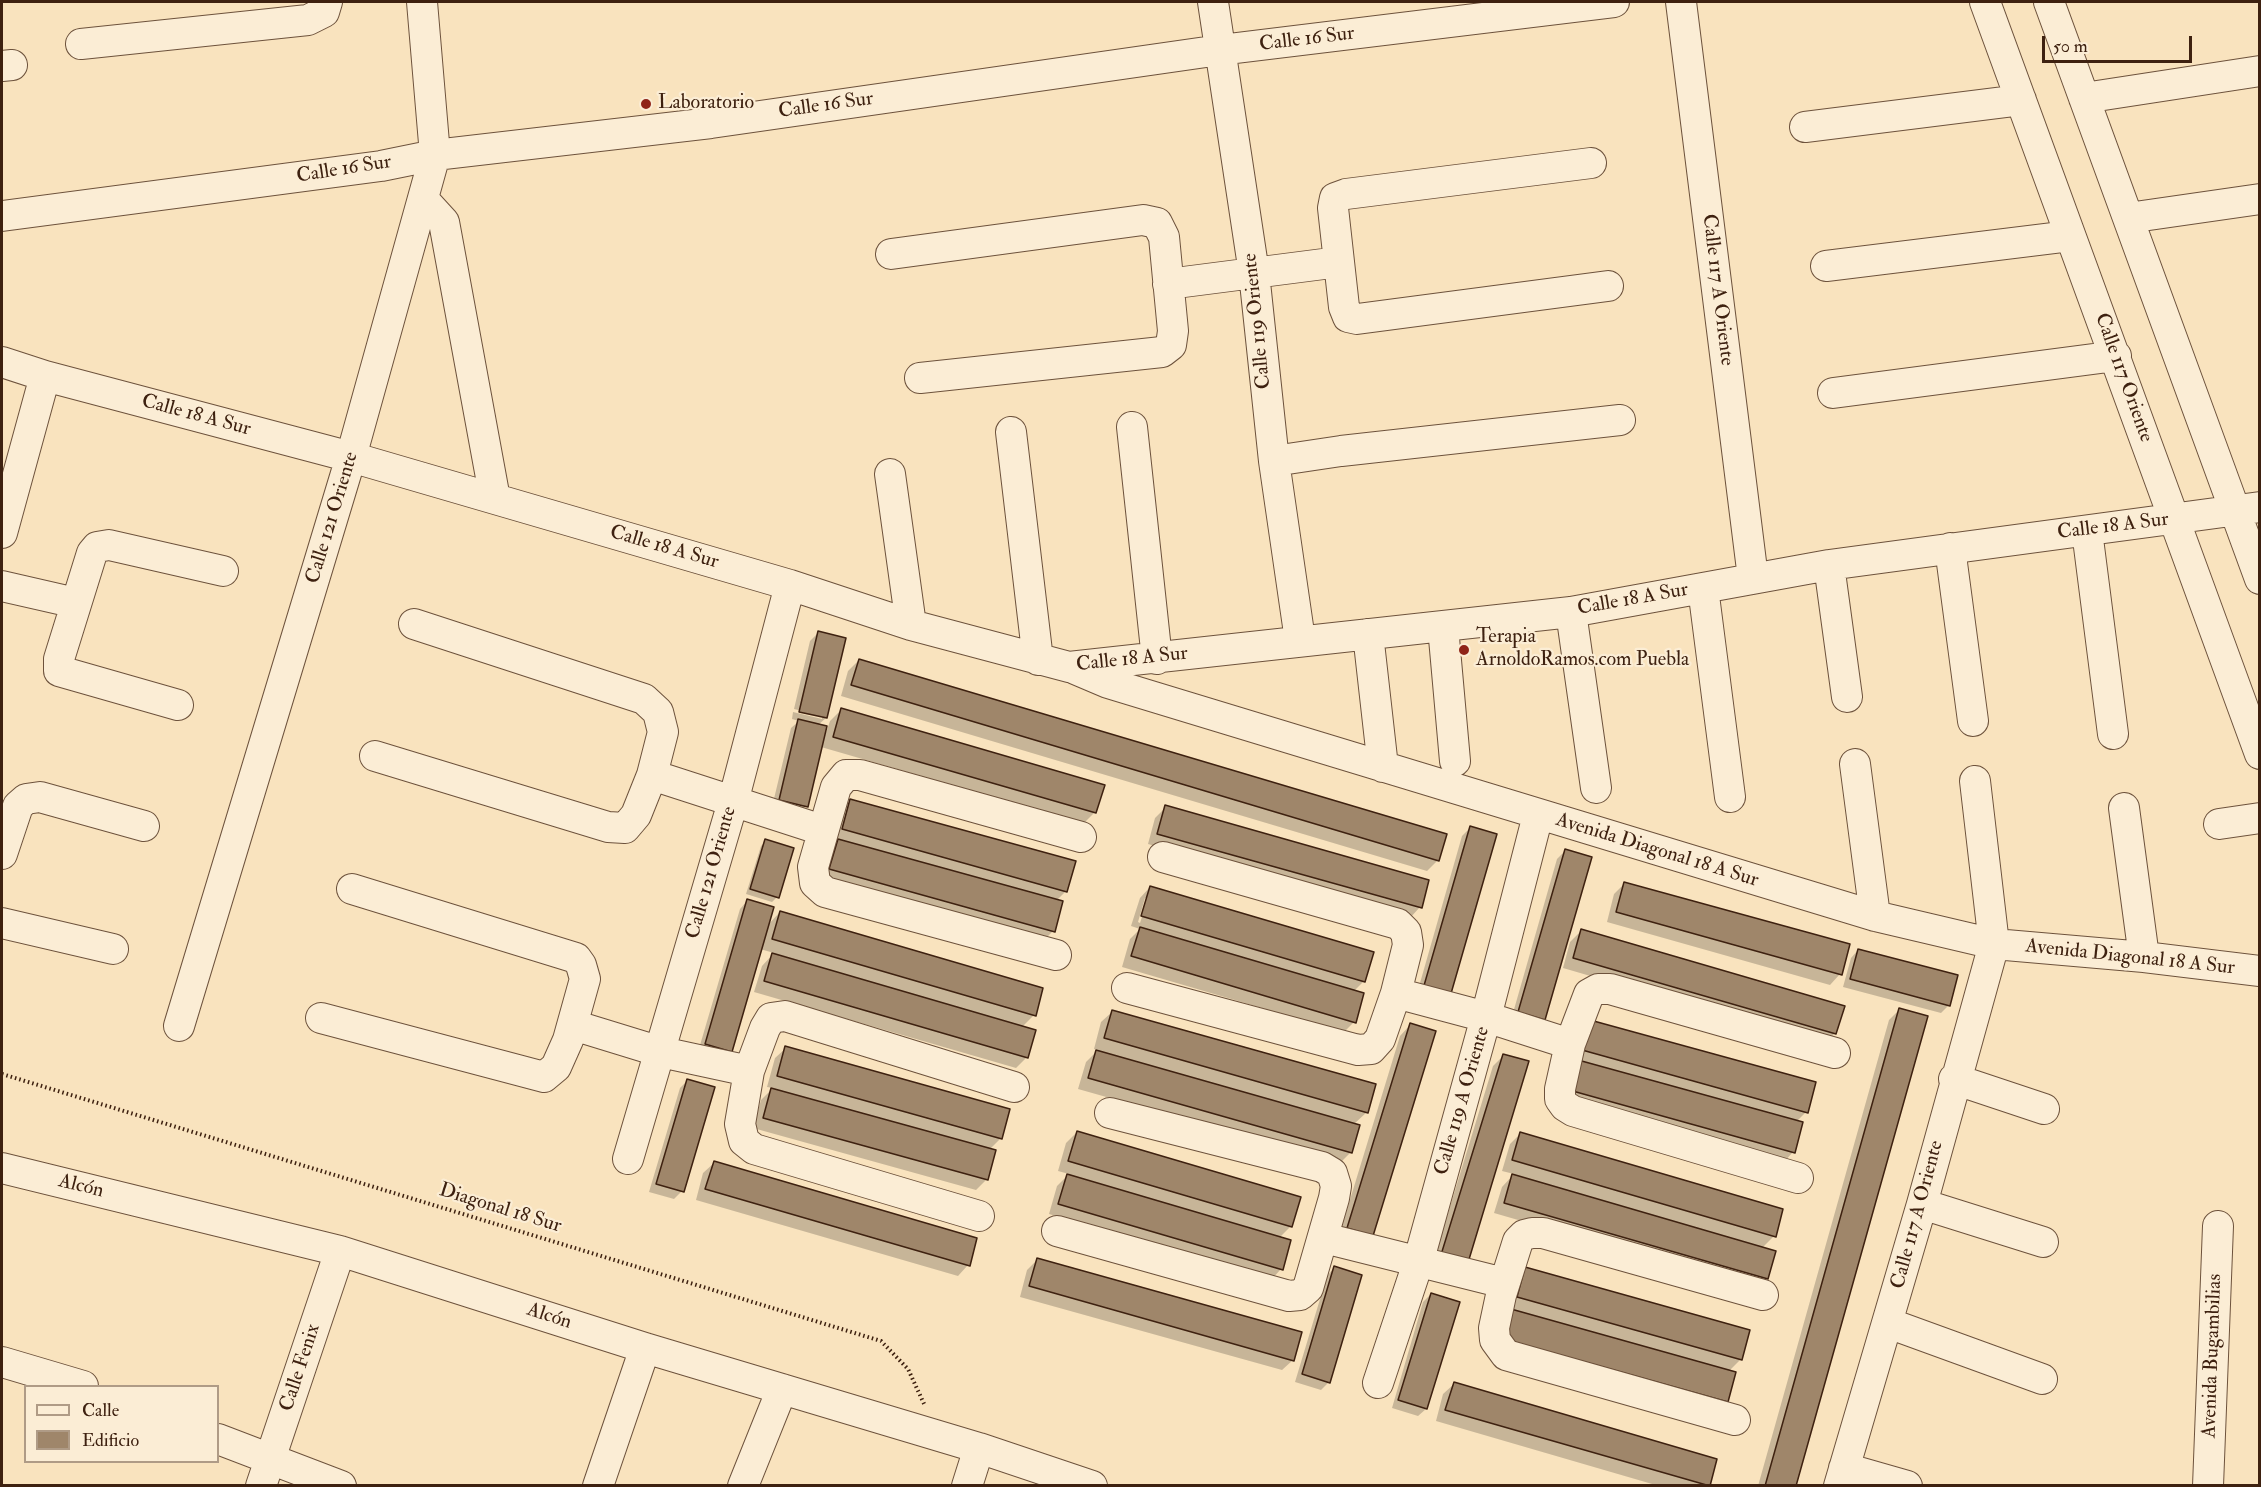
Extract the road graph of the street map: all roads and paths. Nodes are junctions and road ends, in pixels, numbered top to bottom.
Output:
1 (327, 2) edge
2 (422, 2) edge
3 (1213, 2) edge
4 (1614, 2) edge
5 (1681, 2) edge
6 (1985, 2) edge
7 (2049, 2) edge
8 (81, 44) dead end
9 (1220, 50) junction
10 (2259, 72) edge
11 (2084, 98) junction
12 (2021, 100) junction
13 (1805, 128) dead end
14 (435, 155) junction
15 (1591, 163) dead end
16 (423, 199) junction
17 (2259, 199) edge
18 (2, 216) edge
19 (2128, 218) junction
20 (2070, 236) junction
21 (891, 254) dead end
22 (1339, 262) junction
23 (1826, 266) dead end
24 (1254, 273) junction
25 (1168, 284) junction
26 (1608, 286) dead end
27 (2116, 356) junction
28 (2, 362) edge
29 (45, 376) junction
30 (920, 378) dead end
31 (1833, 393) dead end
32 (1620, 420) dead end
33 (1132, 427) dead end
34 (1011, 432) dead end
35 (351, 457) junction
36 (1274, 461) junction
37 (890, 474) dead end
38 (495, 499) junction
39 (2247, 509) edge
40 (2174, 519) junction
41 (2087, 531) junction
42 (2, 533) edge
43 (1950, 548) junction
44 (1829, 565) junction
45 (223, 572) dead end
46 (1753, 578) junction
47 (2259, 579) edge
48 (790, 585) junction
49 (2, 586) edge
50 (1703, 588) junction
51 (76, 603) junction
52 (1571, 612) junction
53 (414, 624) dead end
54 (911, 625) junction
55 (1443, 627) junction
56 (1368, 634) junction
57 (1300, 640) junction
58 (1157, 659) junction
59 (1038, 660) junction
60 (1069, 667) junction
61 (1847, 697) dead end
62 (178, 705) dead end
63 (1973, 721) dead end
64 (2113, 734) dead end
65 (2259, 754) edge
66 (375, 756) dead end
67 (1455, 761) dead end
68 (1855, 764) dead end
69 (1383, 767) junction
70 (652, 775) junction
71 (1975, 781) dead end
72 (1596, 788) dead end
73 (1730, 797) dead end
74 (733, 802) junction
75 (2124, 808) dead end
76 (1538, 815) junction
77 (2259, 818) edge
78 (2219, 824) dead end
79 (144, 826) dead end
80 (822, 830) junction
81 (1081, 837) dead end
82 (2, 854) edge
83 (1163, 857) dead end
84 (352, 889) dead end
85 (1875, 916) junction
86 (2, 923) edge
87 (1994, 944) junction
88 (113, 949) dead end
89 (1056, 955) dead end
90 (2144, 957) junction
91 (2259, 971) edge
92 (1127, 988) dead end
93 (1396, 993) junction
94 (1486, 1017) junction
95 (321, 1018) dead end
96 (573, 1025) junction
97 (179, 1026) dead end
98 (1570, 1044) junction
99 (661, 1052) junction
100 (1835, 1053) dead end
101 (749, 1071) junction
102 (2, 1074) edge
103 (1954, 1079) junction
104 (1014, 1086) dead end
105 (2043, 1109) dead end
106 (1110, 1113) dead end
107 (628, 1159) dead end
108 (2, 1168) edge
109 (1798, 1178) dead end
110 (1922, 1204) junction
111 (979, 1216) dead end
112 (2217, 1226) dead end
113 (1057, 1231) dead end
114 (1324, 1238) junction
115 (2043, 1242) dead end
116 (340, 1251) junction
117 (1418, 1263) junction
118 (1504, 1283) junction
119 (1763, 1295) dead end
120 (1888, 1323) junction
121 (645, 1348) junction
122 (2, 1362) edge
123 (2042, 1379) dead end
124 (1378, 1383) dead end
125 (80, 1385) edge
126 (782, 1389) junction
127 (1736, 1420) dead end
128 (939, 1436) junction
129 (219, 1440) edge
130 (979, 1448) junction
131 (266, 1473) edge
132 (1841, 1477) edge
133 (341, 1485) edge
134 (598, 1485) edge
135 (743, 1485) edge
136 (968, 1485) edge
137 (1092, 1485) edge
138 (1907, 1485) edge
139 (2208, 1485) edge

1 - 8 street
2 - 14 street, Calle 121 Oriente
3 - 9 street, Calle 119 Oriente
4 - 9 street, Calle 16 Sur
5 - 46 street, Calle 117 A Oriente
6 - 12 street, Calle 117 Oriente
7 - 11 street
9 - 14 street, Calle 16 Sur
9 - 24 street, Calle 119 Oriente
10 - 11 street
11 - 19 street
12 - 13 street
12 - 20 street, Calle 117 Oriente
14 - 16 street, Calle 121 Oriente
14 - 18 street, Calle 16 Sur
15 - 22 street
16 - 35 street, Calle 121 Oriente
16 - 38 street
17 - 19 street
19 - 39 street
20 - 23 street
20 - 27 street, Calle 117 Oriente
21 - 25 street
22 - 24 street
22 - 26 street
24 - 25 street
24 - 36 street, Calle 119 Oriente
25 - 30 street
27 - 31 street
27 - 40 street, Calle 117 Oriente
28 - 29 street, Calle 18 A Sur
29 - 35 street, Calle 18 A Sur
29 - 42 street
32 - 36 street
33 - 58 street
34 - 59 street
35 - 38 street, Calle 18 A Sur
35 - 97 street, Calle 121 Oriente
36 - 57 street, Calle 119 Oriente
37 - 54 street
38 - 48 street, Calle 18 A Sur
39 - 40 street, Calle 18 A Sur
39 - 47 street
40 - 41 street, Calle 18 A Sur
40 - 65 street, Calle 117 Oriente
41 - 43 street, Calle 18 A Sur
41 - 64 street
43 - 44 street, Calle 18 A Sur
43 - 63 street
44 - 46 street, Calle 18 A Sur
44 - 61 street
45 - 51 street
46 - 50 street, Calle 18 A Sur
48 - 54 street, Calle 18 A Sur
48 - 74 street, Calle 121 Oriente
49 - 51 street
50 - 52 street, Calle 18 A Sur
50 - 73 street
51 - 62 street
52 - 55 street, Calle 18 A Sur
52 - 72 street
53 - 70 street
54 - 59 street, Calle 18 A Sur
55 - 56 street, Calle 18 A Sur
55 - 67 street
56 - 57 street, Calle 18 A Sur
56 - 69 street
57 - 58 street, Calle 18 A Sur
58 - 60 street, Calle 18 A Sur
59 - 60 street, Calle 18 A Sur
60 - 69 street, Avenida Diagonal 18 A Sur
66 - 70 street
68 - 85 street
69 - 76 street, Avenida Diagonal 18 A Sur
70 - 74 street
71 - 87 street
74 - 80 street
74 - 99 street, Calle 121 Oriente
75 - 90 street
76 - 85 street, Avenida Diagonal 18 A Sur
76 - 94 street, Calle 119 A Oriente
77 - 78 street
79 - 82 street
80 - 81 street
80 - 89 street
83 - 93 street
84 - 96 street
85 - 87 street, Avenida Diagonal 18 A Sur
86 - 88 street
87 - 90 street, Avenida Diagonal 18 A Sur
87 - 103 street, Calle 117 A Oriente
90 - 91 street, Avenida Diagonal 18 A Sur
92 - 93 street
93 - 94 street
94 - 98 street
94 - 117 street, Calle 119 A Oriente
95 - 96 street
96 - 99 street
98 - 100 street
98 - 109 street
99 - 101 street
99 - 107 street, Calle 121 Oriente
101 - 104 street
101 - 111 street
102 - 128 path, Diagonal 18 Sur
103 - 105 street
103 - 110 street, Calle 117 A Oriente
106 - 114 street
108 - 116 street, Alcón
110 - 115 street
110 - 120 street, Calle 117 A Oriente
112 - 139 street, Avenida Bugambilias
113 - 114 street
114 - 117 street
116 - 121 street, Alcón
116 - 131 street, Calle Fenix
117 - 118 street
117 - 124 street, Calle 119 A Oriente
118 - 119 street
118 - 127 street
120 - 123 street
120 - 132 street, Calle 117 A Oriente
121 - 126 street, Alcón
121 - 134 street
122 - 125 street
126 - 128 street, Alcón
126 - 135 street
128 - 130 street, Alcón
129 - 131 street
130 - 136 street
130 - 137 street, Alcón
131 - 133 street
132 - 138 street

